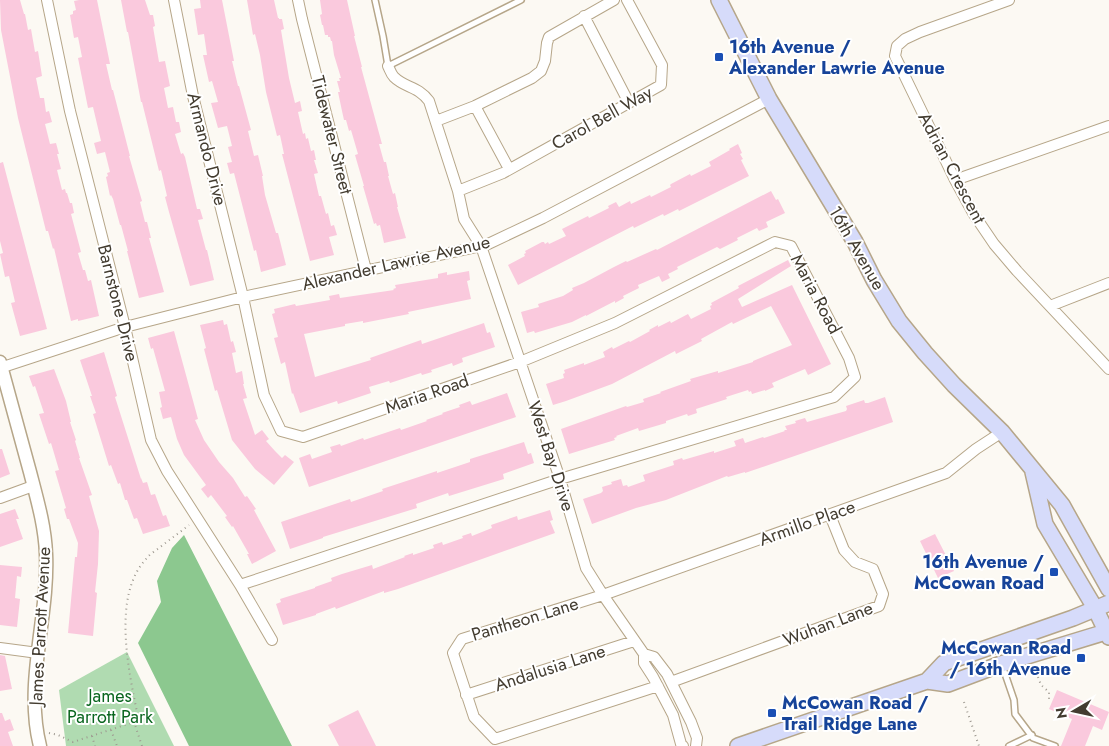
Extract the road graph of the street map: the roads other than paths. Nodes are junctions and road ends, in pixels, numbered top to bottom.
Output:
1 (47, 0) edge
2 (174, 0) edge
3 (298, 0) edge
4 (375, 0) edge
5 (521, 0) edge
6 (614, 0) edge
7 (627, 0) edge
8 (719, 0) edge
9 (1009, 0) edge
10 (584, 16) junction
11 (388, 66) junction
12 (769, 99) junction
13 (629, 103) junction
14 (475, 106) junction
15 (436, 121) junction
16 (1109, 126) edge
17 (509, 169) junction
18 (955, 180) junction
19 (458, 191) junction
20 (481, 246) junction
21 (366, 270) junction
22 (1109, 283) edge
23 (243, 297) junction
24 (1050, 306) junction
25 (125, 327) junction
26 (520, 362) junction
27 (0, 366) edge
28 (1109, 369) edge
29 (1002, 432) junction
30 (1032, 468) junction
31 (560, 480) junction
32 (33, 486) junction
33 (0, 498) edge
34 (830, 515) junction
35 (240, 585) junction
36 (1109, 589) edge
37 (603, 595) junction
38 (1102, 606) edge
39 (1108, 633) edge
40 (272, 640) dead end
41 (634, 641) junction
42 (0, 648) edge
43 (38, 653) junction
44 (644, 654) junction
45 (1002, 664) junction
46 (928, 681) junction
47 (671, 682) junction
48 (658, 686) junction
49 (466, 695) junction
50 (1032, 737) junction
51 (40, 746) edge
52 (682, 746) edge
53 (696, 746) edge
54 (738, 746) edge
55 (1009, 746) edge
56 (1032, 746) edge
57 (1055, 746) edge

1 - 25 street, Barnstone Drive
2 - 23 street, Armando Drive
3 - 21 street, Tidewater Street
4 - 11 lane
5 - 11 lane
6 - 10 street
7 - 13 street, Carol Bell Way
8 - 12 main road, 16th Avenue
9 - 18 street, Adrian Crescent
10 - 13 street
10 - 14 street
11 - 15 street, West Bay Drive
12 - 20 street, Alexander Lawrie Avenue
12 - 29 main road, 16th Avenue
13 - 17 street, Carol Bell Way
14 - 15 street
14 - 17 street
15 - 19 street, West Bay Drive
16 - 18 street
17 - 19 street, Carol Bell Way
18 - 24 street, Adrian Crescent
19 - 20 street, West Bay Drive
20 - 21 street, Alexander Lawrie Avenue
20 - 26 street, West Bay Drive
21 - 23 street, Alexander Lawrie Avenue
22 - 24 street
23 - 25 street, Alexander Lawrie Avenue
23 - 26 street, Maria Road
24 - 28 street, Adrian Crescent
25 - 27 street, Alexander Lawrie Avenue
25 - 35 street, Barnstone Drive
26 - 31 street, West Bay Drive
26 - 31 street, Maria Road
27 - 32 street, James Parrott Avenue
29 - 30 main road, 16th Avenue
29 - 34 street, Armillo Place
30 - 36 main road, 16th Avenue
30 - 38 main road, 16th Avenue
31 - 35 street, Maria Road
31 - 37 street, West Bay Drive
32 - 33 street
32 - 43 street, James Parrott Avenue
34 - 37 street, Armillo Place
34 - 47 street, Wuhan Lane
35 - 40 street, Barnstone Drive
37 - 41 street, West Bay Drive
37 - 49 street, Pantheon Lane
38 - 39 main road, 16th Avenue
38 - 46 main road
39 - 45 main road
41 - 44 street, West Bay Drive
41 - 49 street, Andalusia Lane
42 - 43 street
43 - 51 street, James Parrott Avenue
44 - 47 street, West Bay Drive
44 - 48 street, West Bay Drive
45 - 46 main road
45 - 50 lane
46 - 54 main road
47 - 53 street, West Bay Drive
48 - 49 street, Pantheon Lane
48 - 52 street, West Bay Drive
50 - 55 lane
50 - 56 lane
50 - 57 lane

